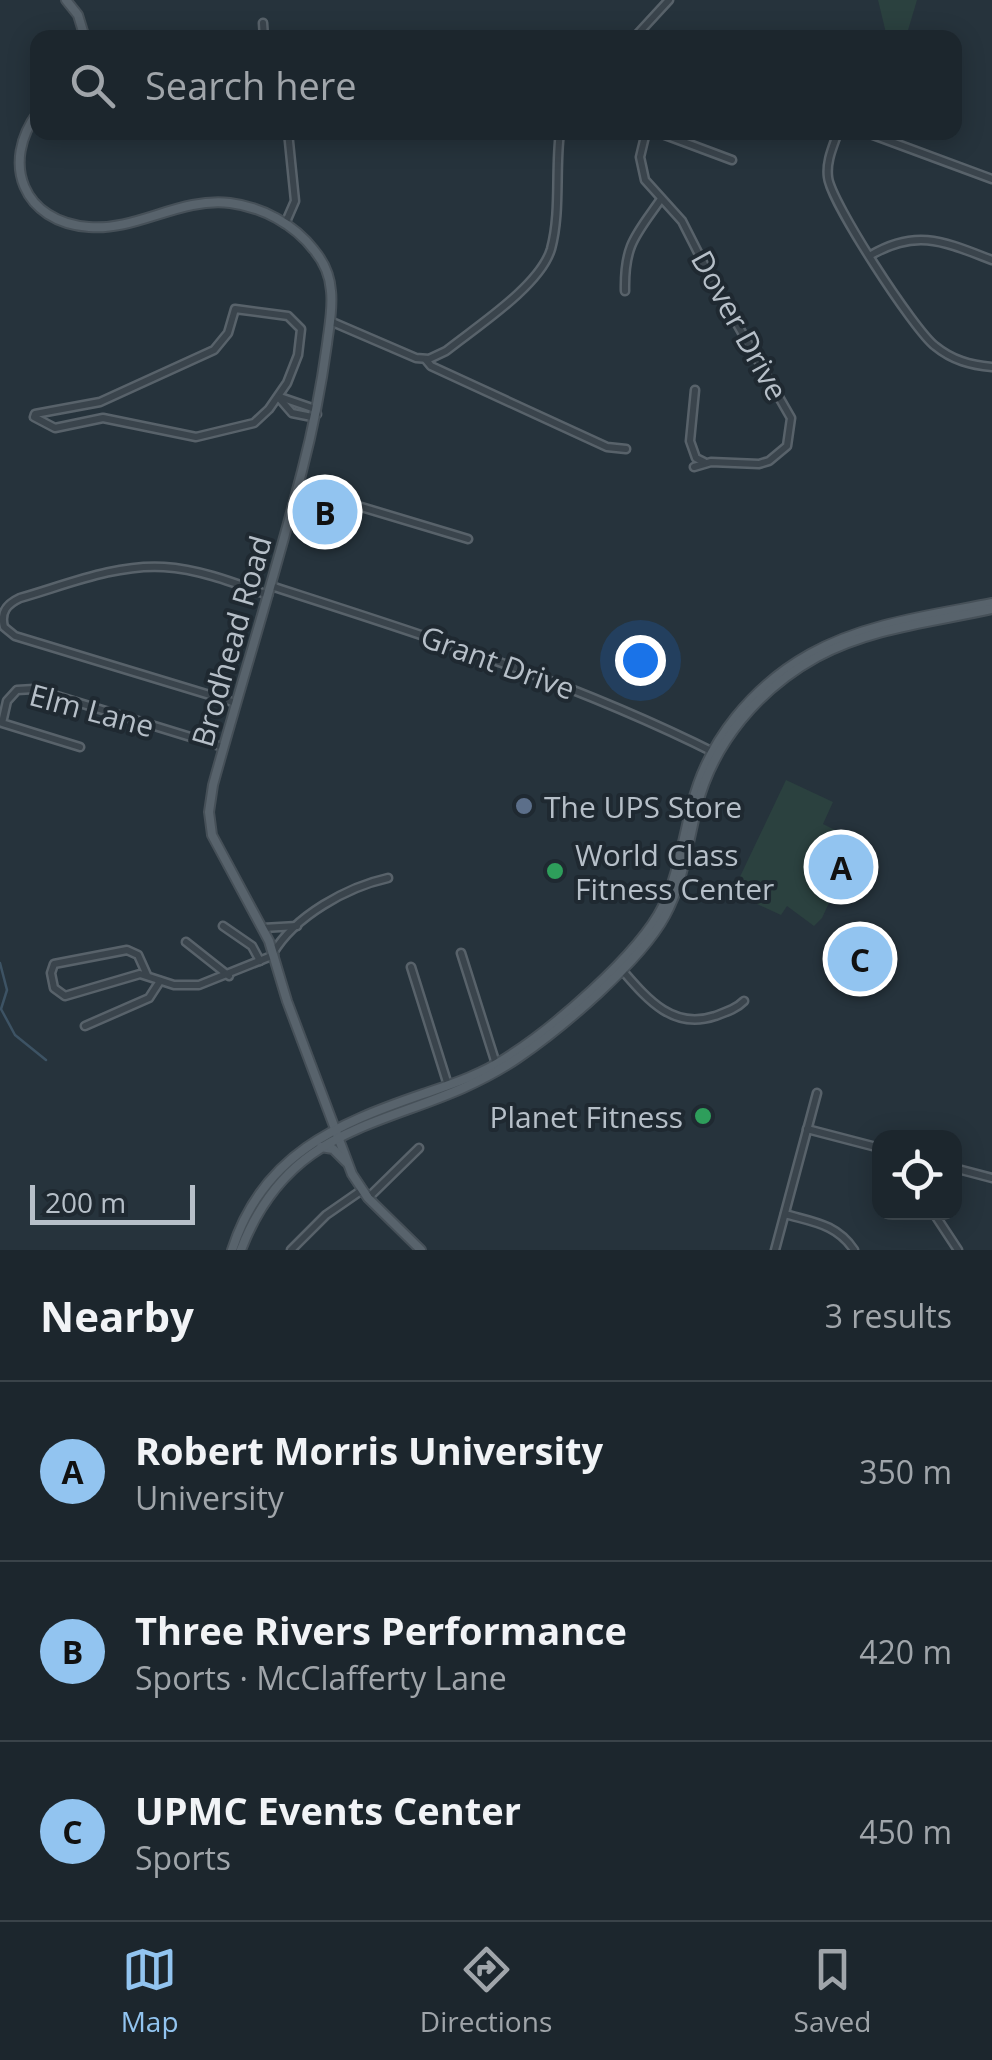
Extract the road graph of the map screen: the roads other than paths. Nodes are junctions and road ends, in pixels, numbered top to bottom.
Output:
1 (66, 0) edge
2 (669, 0) edge
3 (263, 24) dead end
4 (83, 30) edge
5 (263, 30) edge
6 (641, 30) edge
7 (30, 122) edge
8 (289, 140) edge
9 (559, 140) edge
10 (643, 140) edge
11 (678, 140) edge
12 (835, 140) edge
13 (887, 140) edge
14 (732, 160) dead end
15 (992, 179) edge
16 (661, 199) junction
17 (285, 224) junction
18 (870, 255) junction
19 (992, 260) edge
20 (625, 290) dead end
21 (330, 321) junction
22 (425, 359) junction
23 (992, 366) edge
24 (695, 390) dead end
25 (279, 397) junction
26 (317, 414) junction
27 (626, 449) dead end
28 (705, 463) junction
29 (694, 467) dead end
30 (298, 488) junction
31 (468, 539) dead end
32 (270, 590) junction
33 (992, 606) edge
34 (236, 703) junction
35 (80, 747) dead end
36 (223, 748) junction
37 (715, 753) junction
38 (388, 878) dead end
39 (223, 926) dead end
40 (297, 926) junction
41 (263, 928) junction
42 (186, 942) dead end
43 (274, 954) junction
44 (460, 954) dead end
45 (260, 961) junction
46 (410, 967) dead end
47 (622, 970) junction
48 (147, 975) junction
49 (229, 976) junction
50 (160, 981) junction
51 (744, 1002) dead end
52 (84, 1026) dead end
53 (497, 1067) junction
54 (448, 1085) junction
55 (817, 1093) dead end
56 (807, 1129) junction
57 (337, 1132) junction
58 (872, 1146) edge
59 (319, 1148) junction
60 (419, 1148) dead end
61 (349, 1166) junction
62 (962, 1170) edge
63 (992, 1178) edge
64 (365, 1194) junction
65 (784, 1214) junction
66 (938, 1220) edge
67 (419, 1247) edge
68 (232, 1250) edge
69 (242, 1250) edge
70 (291, 1250) edge
71 (430, 1250) edge
72 (775, 1250) edge
73 (854, 1250) edge
74 (958, 1250) edge

1 - 4 main road
2 - 6 street
3 - 5 street
7 - 17 main road, Brodhead Road
8 - 17 street
9 - 22 street
10 - 16 street, Dover Drive
11 - 14 street
12 - 18 street
13 - 15 street
16 - 20 street
16 - 28 street, Dover Drive
17 - 21 main road, Brodhead Road
18 - 19 street
18 - 23 street
21 - 22 street
21 - 26 main road, Brodhead Road
22 - 27 street
24 - 28 street
25 - 25 street
25 - 26 street
26 - 30 main road, Brodhead Road
28 - 29 street
30 - 31 street
30 - 32 main road, Brodhead Road
32 - 34 main road, Brodhead Road
32 - 34 street, Grant Drive
32 - 37 street, Grant Drive
33 - 37 main road
34 - 36 main road, Brodhead Road
35 - 36 street, Elm Lane
36 - 41 main road, Brodhead Road
37 - 47 main road
37 - 53 main road
38 - 40 street
39 - 45 street
40 - 41 street
40 - 43 street
41 - 43 main road, Brodhead Road
42 - 49 street
43 - 45 street
43 - 57 main road, Brodhead Road
44 - 53 street
45 - 49 street
46 - 54 street
47 - 51 street
47 - 53 main road
48 - 48 street
48 - 50 street
49 - 50 street
50 - 52 street
53 - 54 main road
53 - 57 main road
54 - 57 main road
55 - 56 street
56 - 58 street
56 - 65 street
57 - 59 main road
57 - 61 main road, Brodhead Road
57 - 68 main road
59 - 61 main road
59 - 69 main road
60 - 64 street
61 - 64 main road, Brodhead Road
62 - 63 street
64 - 67 main road, Brodhead Road
64 - 70 street
65 - 72 street
65 - 73 street
66 - 74 street
67 - 71 street

